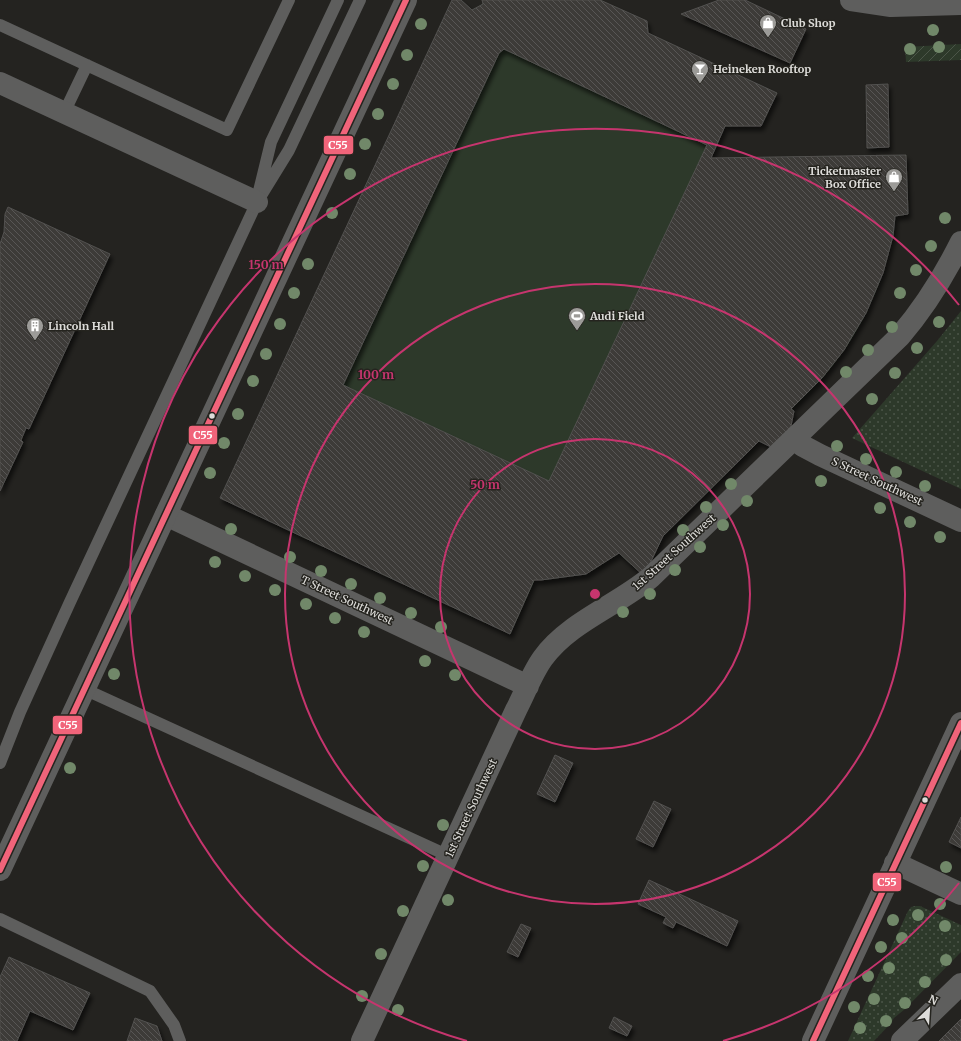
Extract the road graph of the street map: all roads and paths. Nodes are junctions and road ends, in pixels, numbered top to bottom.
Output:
1 (289, 0) edge
2 (338, 0) edge
3 (360, 0) edge
4 (406, 0) edge
5 (852, 0) edge
6 (961, 4) edge
7 (0, 25) edge
8 (87, 65) junction
9 (0, 83) edge
10 (64, 113) junction
11 (256, 202) junction
12 (961, 242) edge
13 (794, 439) junction
14 (166, 515) junction
15 (961, 521) edge
16 (528, 686) junction
17 (84, 689) junction
18 (961, 723) edge
19 (0, 763) edge
20 (449, 856) junction
21 (895, 863) junction
22 (0, 870) edge
23 (961, 894) edge
24 (0, 919) edge
25 (961, 984) edge
26 (180, 1041) edge
27 (362, 1041) edge
28 (813, 1041) edge
29 (902, 1041) edge

1 - 8 lane
2 - 11 lane
3 - 11 lane
4 - 14 street
5 - 6 street
7 - 8 lane
8 - 10 lane
9 - 10 street
10 - 11 street
11 - 19 lane
12 - 13 street, 1st Street Southwest
13 - 15 street, S Street Southwest
13 - 16 street, 1st Street Southwest
14 - 16 street, T Street Southwest
14 - 17 street
16 - 20 street, 1st Street Southwest
17 - 20 lane
17 - 22 street
18 - 21 street
20 - 27 street, 1st Street Southwest
21 - 23 street
21 - 28 street
24 - 26 lane
25 - 29 street

